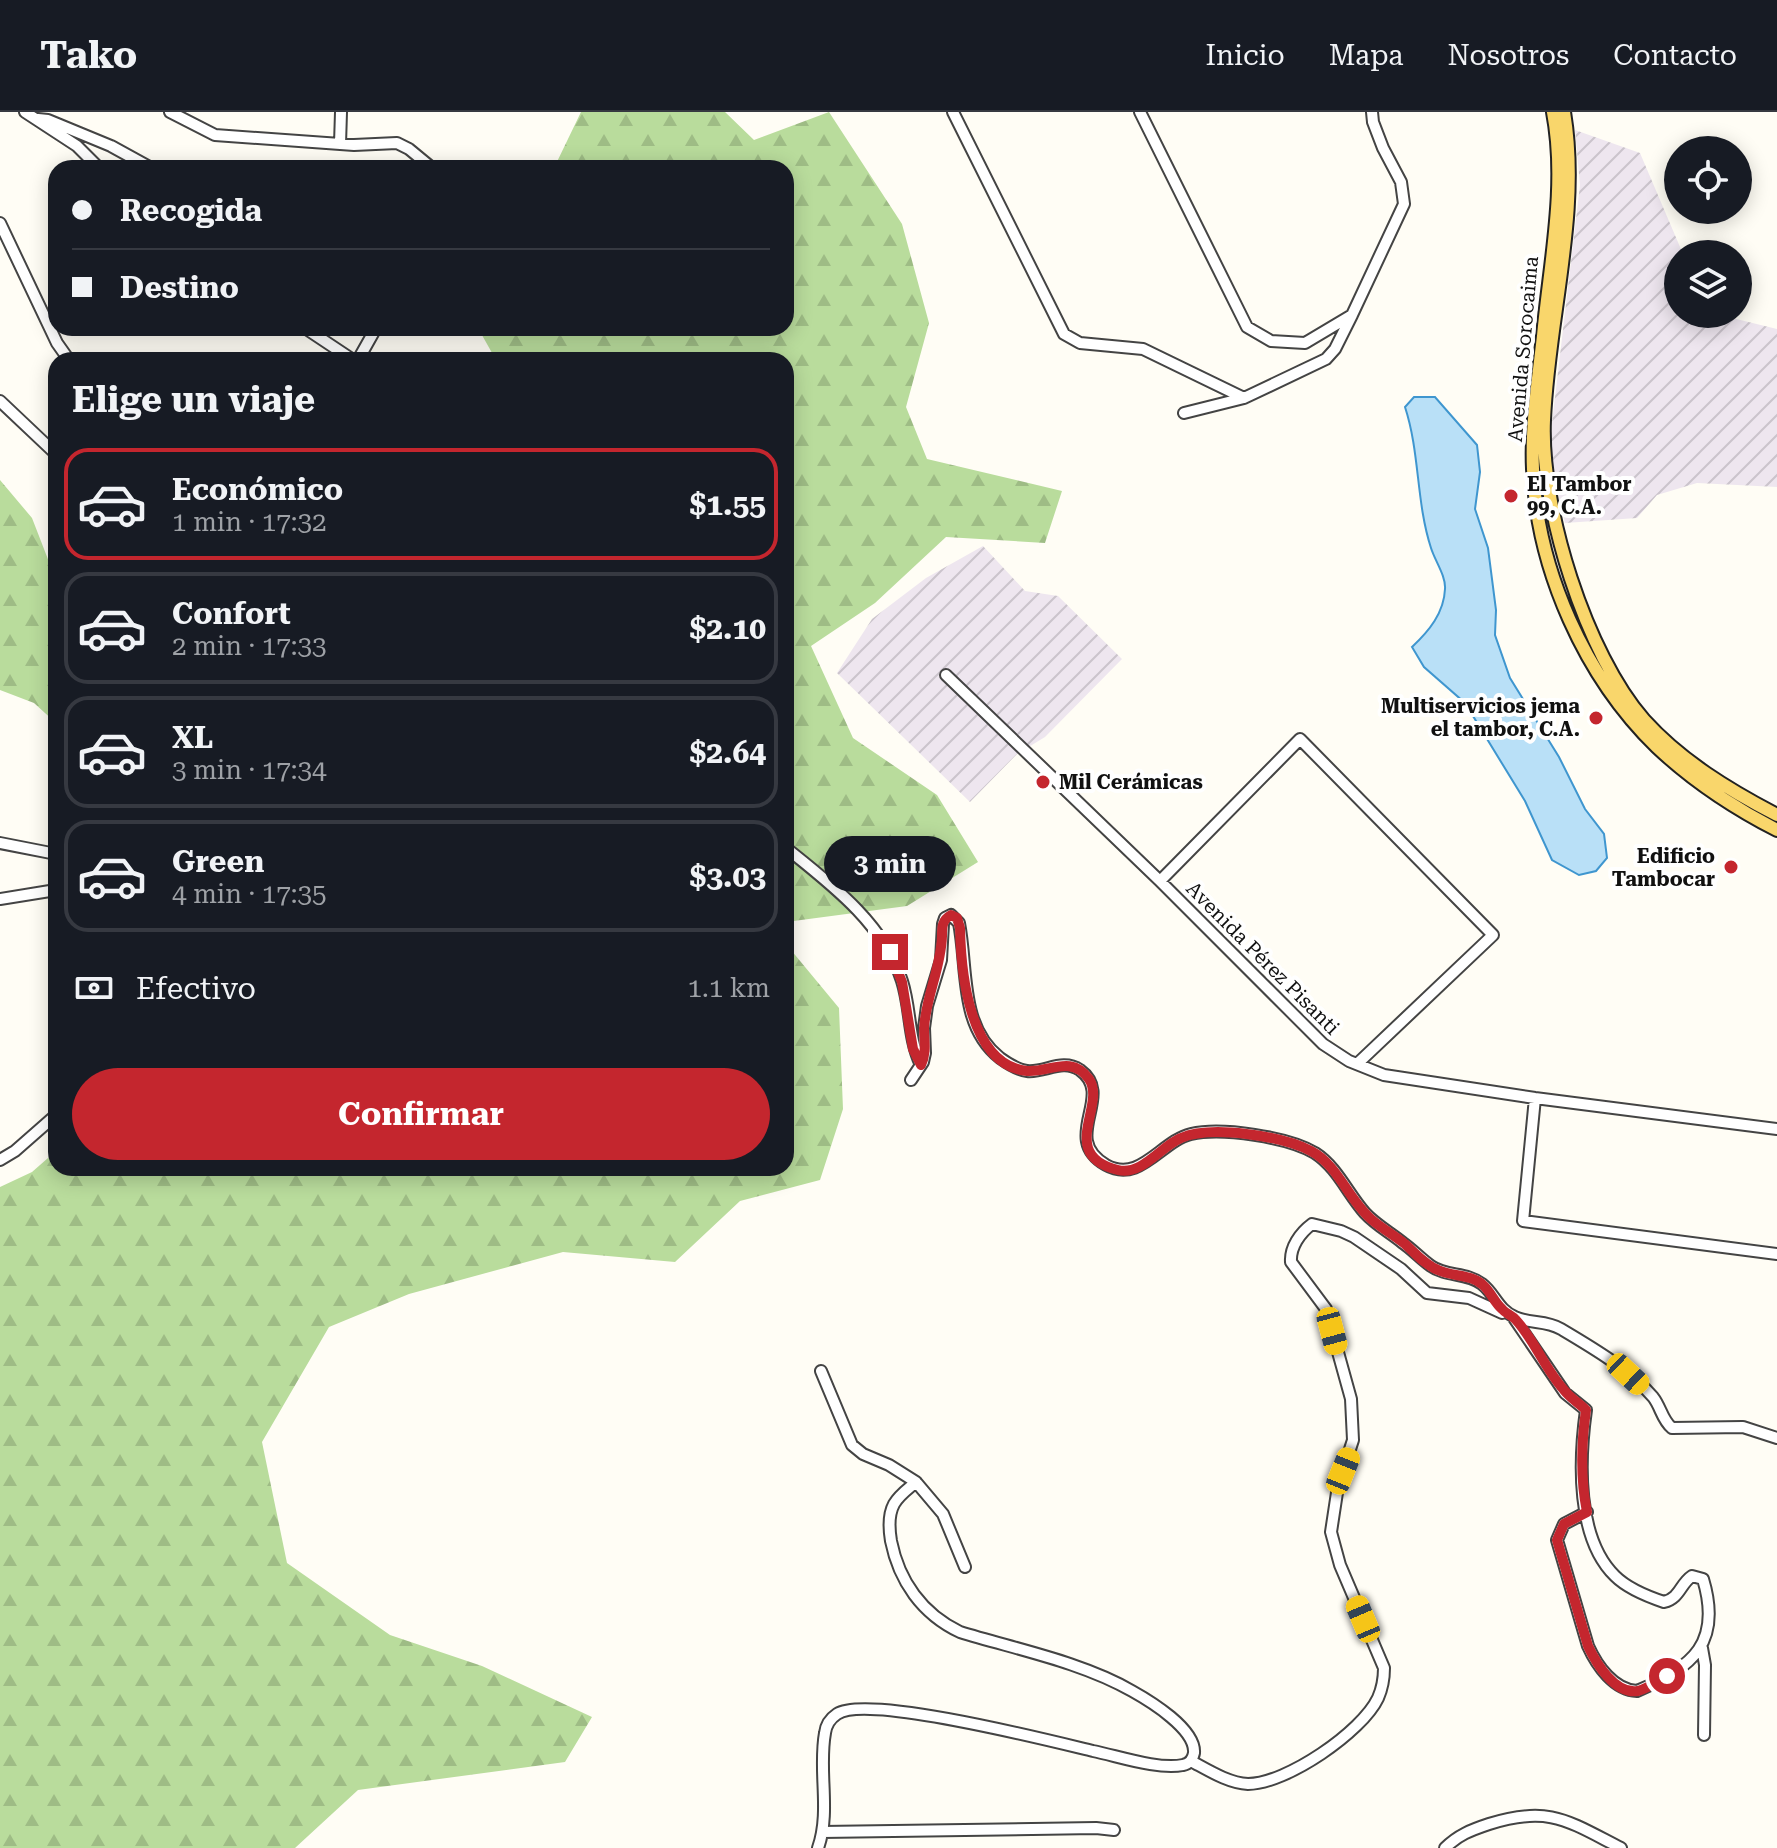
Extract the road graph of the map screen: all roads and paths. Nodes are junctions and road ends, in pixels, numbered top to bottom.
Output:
1 (25, 112) edge
2 (170, 112) edge
3 (341, 112) edge
4 (953, 112) edge
5 (1140, 112) edge
6 (1372, 112) edge
7 (1553, 112) edge
8 (1564, 112) edge
9 (38, 119) junction
10 (340, 144) junction
11 (91, 160) edge
12 (136, 160) edge
13 (422, 160) edge
14 (1564, 169) junction
15 (0, 223) edge
16 (1352, 315) junction
17 (48, 324) edge
18 (318, 336) edge
19 (343, 352) edge
20 (1244, 398) junction
21 (0, 401) edge
22 (1184, 413) dead end
23 (48, 446) edge
24 (946, 675) dead end
25 (1687, 766) junction
26 (1777, 815) edge
27 (1777, 830) edge
28 (1, 840) edge
29 (48, 852) edge
30 (794, 855) edge
31 (1160, 881) junction
32 (48, 891) edge
33 (0, 899) edge
34 (1357, 1064) junction
35 (921, 1065) junction
36 (911, 1080) dead end
37 (1535, 1098) junction
38 (48, 1122) edge
39 (1777, 1129) edge
40 (0, 1160) edge
41 (1777, 1254) edge
42 (1512, 1316) junction
43 (821, 1371) dead end
44 (1777, 1438) edge
45 (916, 1482) junction
46 (1587, 1512) junction
47 (965, 1567) dead end
48 (1702, 1648) junction
49 (1704, 1735) dead end
50 (1191, 1761) junction
51 (1114, 1830) dead end
52 (822, 1832) junction
53 (818, 1848) edge
54 (1445, 1848) edge
55 (1621, 1848) edge

1 - 9 street
2 - 10 street
3 - 10 street
4 - 20 street
5 - 16 street
6 - 16 street
7 - 14 main road, Avenida Sorocaima
8 - 14 main road, Avenida Sorocaima
9 - 11 street
9 - 12 street
10 - 13 street
14 - 25 main road, Avenida Sorocaima
15 - 17 street
16 - 20 street
18 - 19 street
20 - 22 street
21 - 23 street
24 - 31 street, Avenida Pérez Pisanti
25 - 26 main road, Avenida Sorocaima
25 - 27 main road, Avenida Sorocaima
28 - 29 street
30 - 35 street
31 - 34 street, Avenida Pérez Pisanti
31 - 34 street
32 - 33 street
34 - 37 street, Avenida Pérez Pisanti
35 - 36 street
35 - 42 street
37 - 39 street, Avenida Pérez Pisanti
37 - 41 street
38 - 40 street
42 - 44 street
42 - 46 street
42 - 50 street
43 - 45 street
45 - 47 street
45 - 50 street
46 - 48 street
46 - 48 street
48 - 49 street
50 - 52 street
51 - 52 street
52 - 53 street
54 - 55 street

